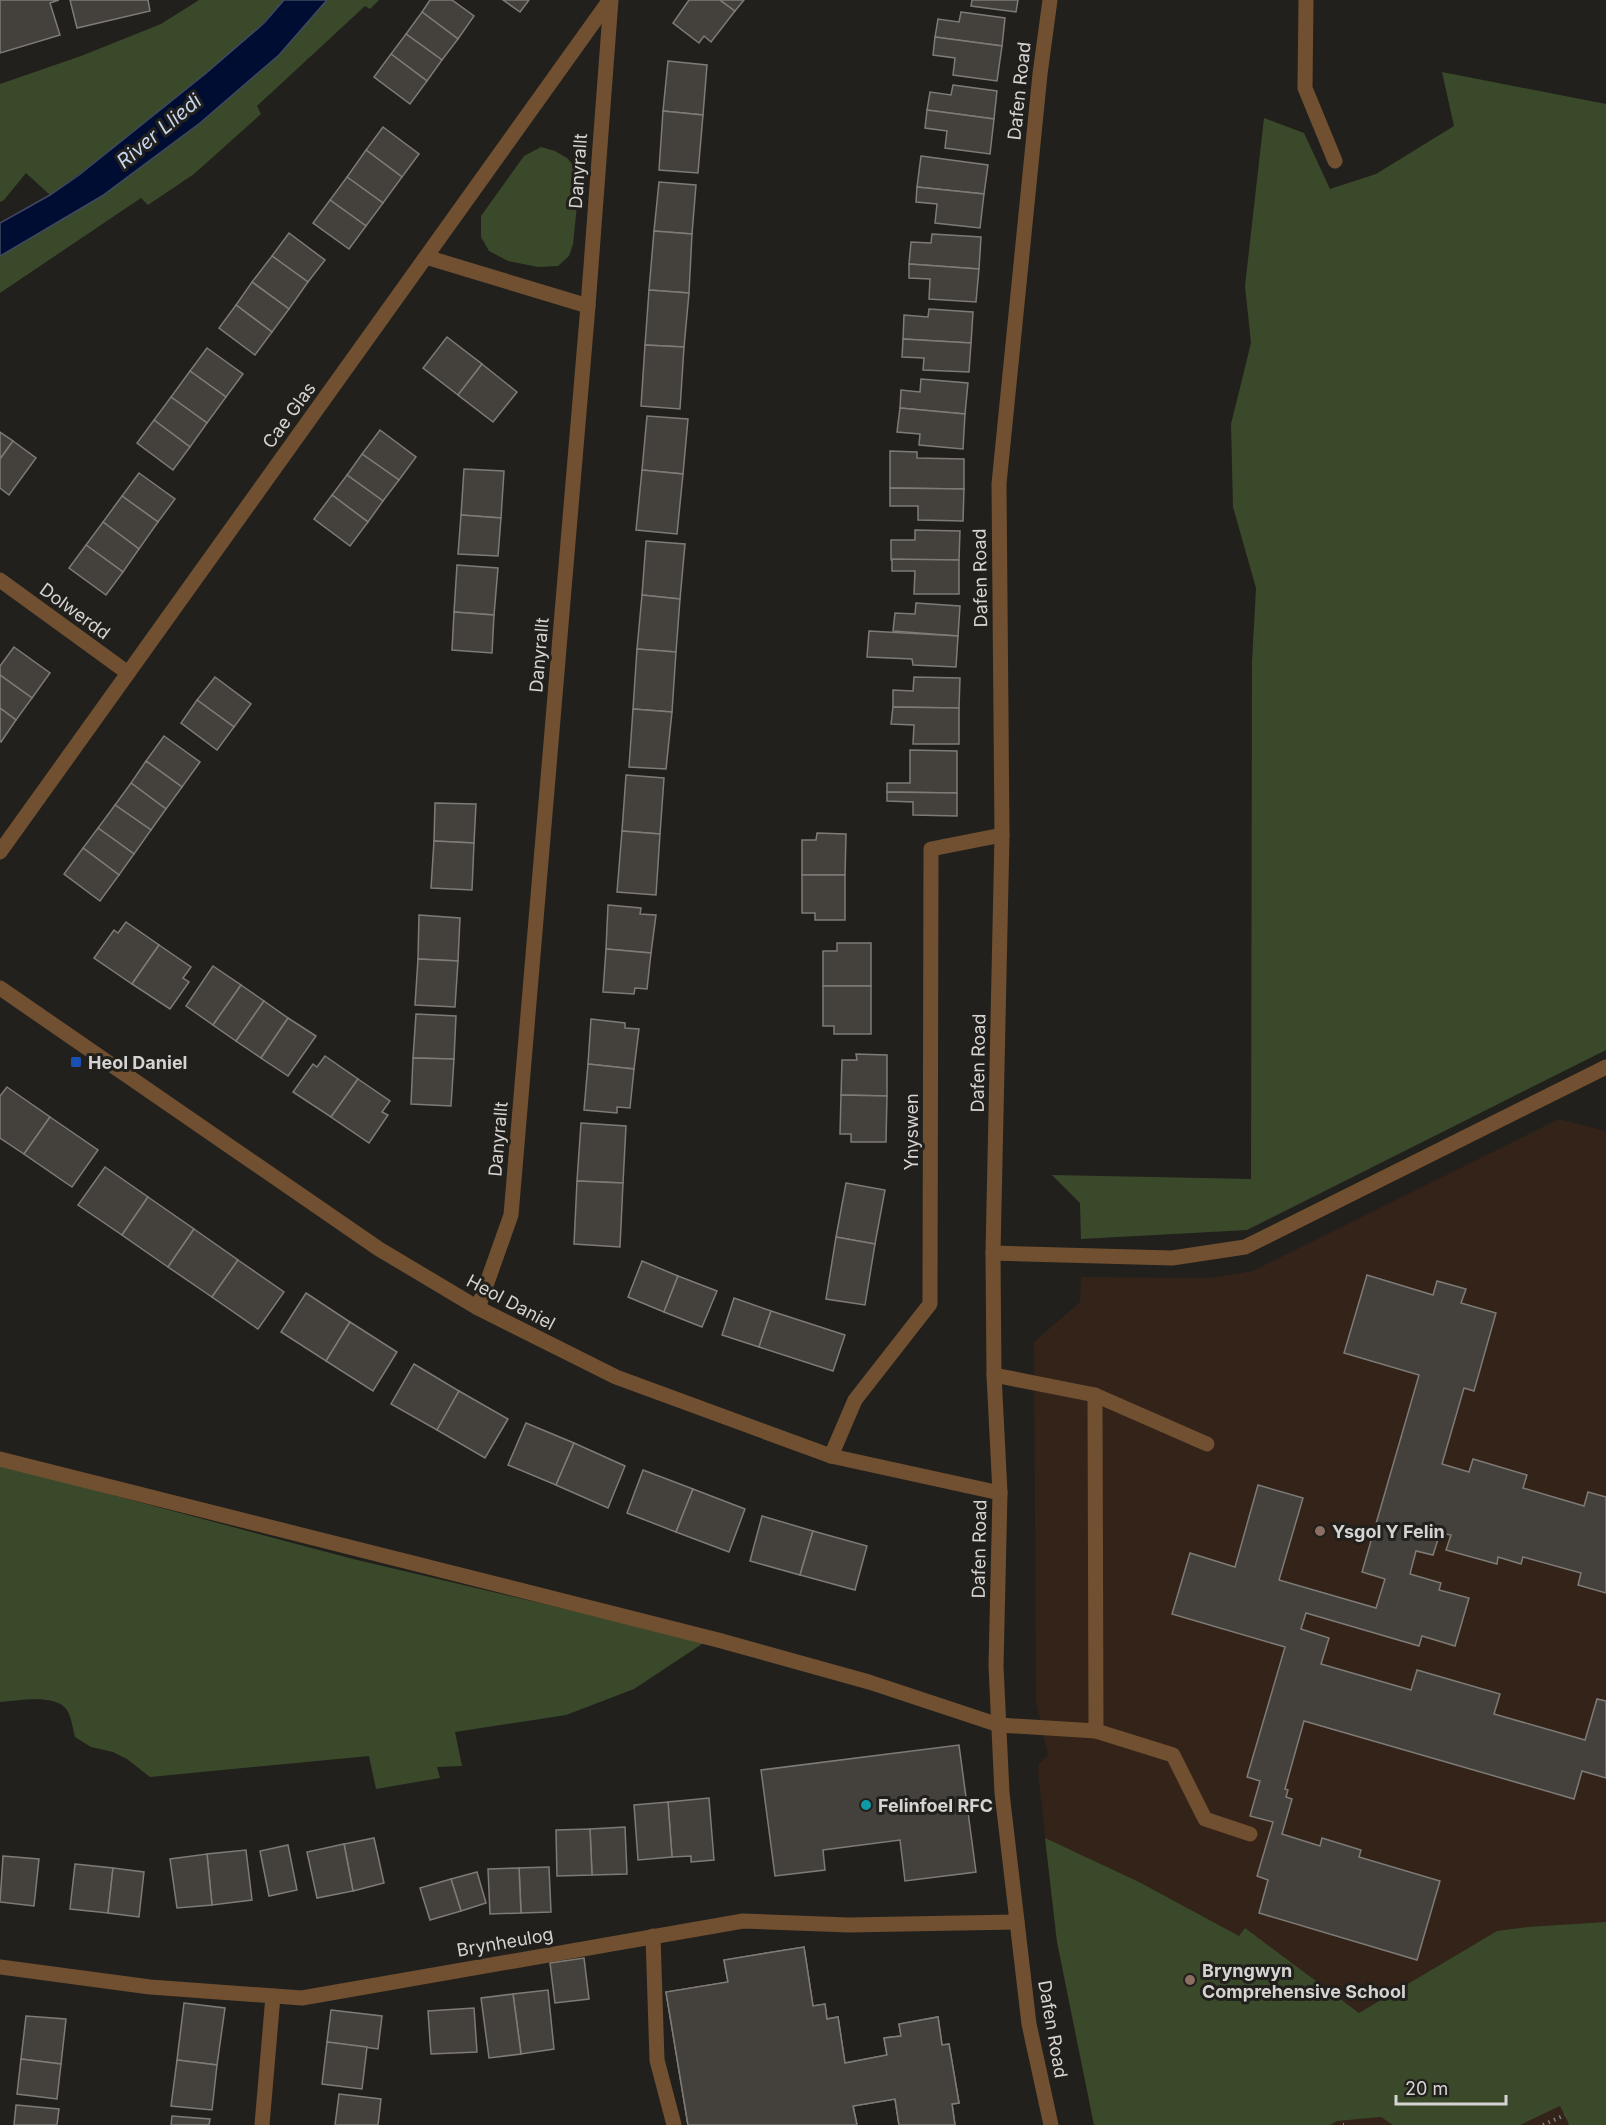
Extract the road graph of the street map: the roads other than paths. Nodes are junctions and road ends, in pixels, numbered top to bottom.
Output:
1 (610, 0) edge
2 (1050, 0) edge
3 (1306, 0) edge
4 (1335, 161) dead end
5 (426, 257) junction
6 (588, 306) junction
7 (0, 580) edge
8 (128, 673) junction
9 (1002, 835) junction
10 (0, 852) edge
11 (0, 988) edge
12 (1606, 1067) edge
13 (993, 1253) junction
14 (478, 1308) junction
15 (994, 1375) junction
16 (1095, 1395) junction
17 (1207, 1444) dead end
18 (831, 1456) junction
19 (0, 1459) edge
20 (1000, 1493) junction
21 (999, 1725) junction
22 (1096, 1731) junction
23 (1250, 1834) dead end
24 (1017, 1922) junction
25 (653, 1936) junction
26 (0, 1967) edge
27 (273, 1996) junction
28 (262, 2125) edge
29 (674, 2125) edge
30 (1052, 2125) edge

1 - 5 street, Cae Glas
1 - 6 street, Danyrallt
2 - 9 street, Dafen Road
3 - 4 street
5 - 6 street
5 - 8 street, Cae Glas
6 - 14 street, Danyrallt
7 - 8 street, Dolwerdd
8 - 10 street, Cae Glas
9 - 13 street, Dafen Road
9 - 18 street, Ynyswen
11 - 14 street, Heol Daniel
12 - 13 street
13 - 15 street, Dafen Road
14 - 18 street, Heol Daniel
15 - 16 street
15 - 20 street, Dafen Road
16 - 17 street
16 - 22 street
18 - 20 street, Heol Daniel
19 - 21 street
20 - 21 street, Dafen Road
21 - 22 street
21 - 24 street, Dafen Road
22 - 23 street
24 - 25 street, Brynheulog
24 - 30 street, Dafen Road
25 - 27 street, Brynheulog
25 - 29 street
26 - 27 street, Brynheulog
27 - 28 street

